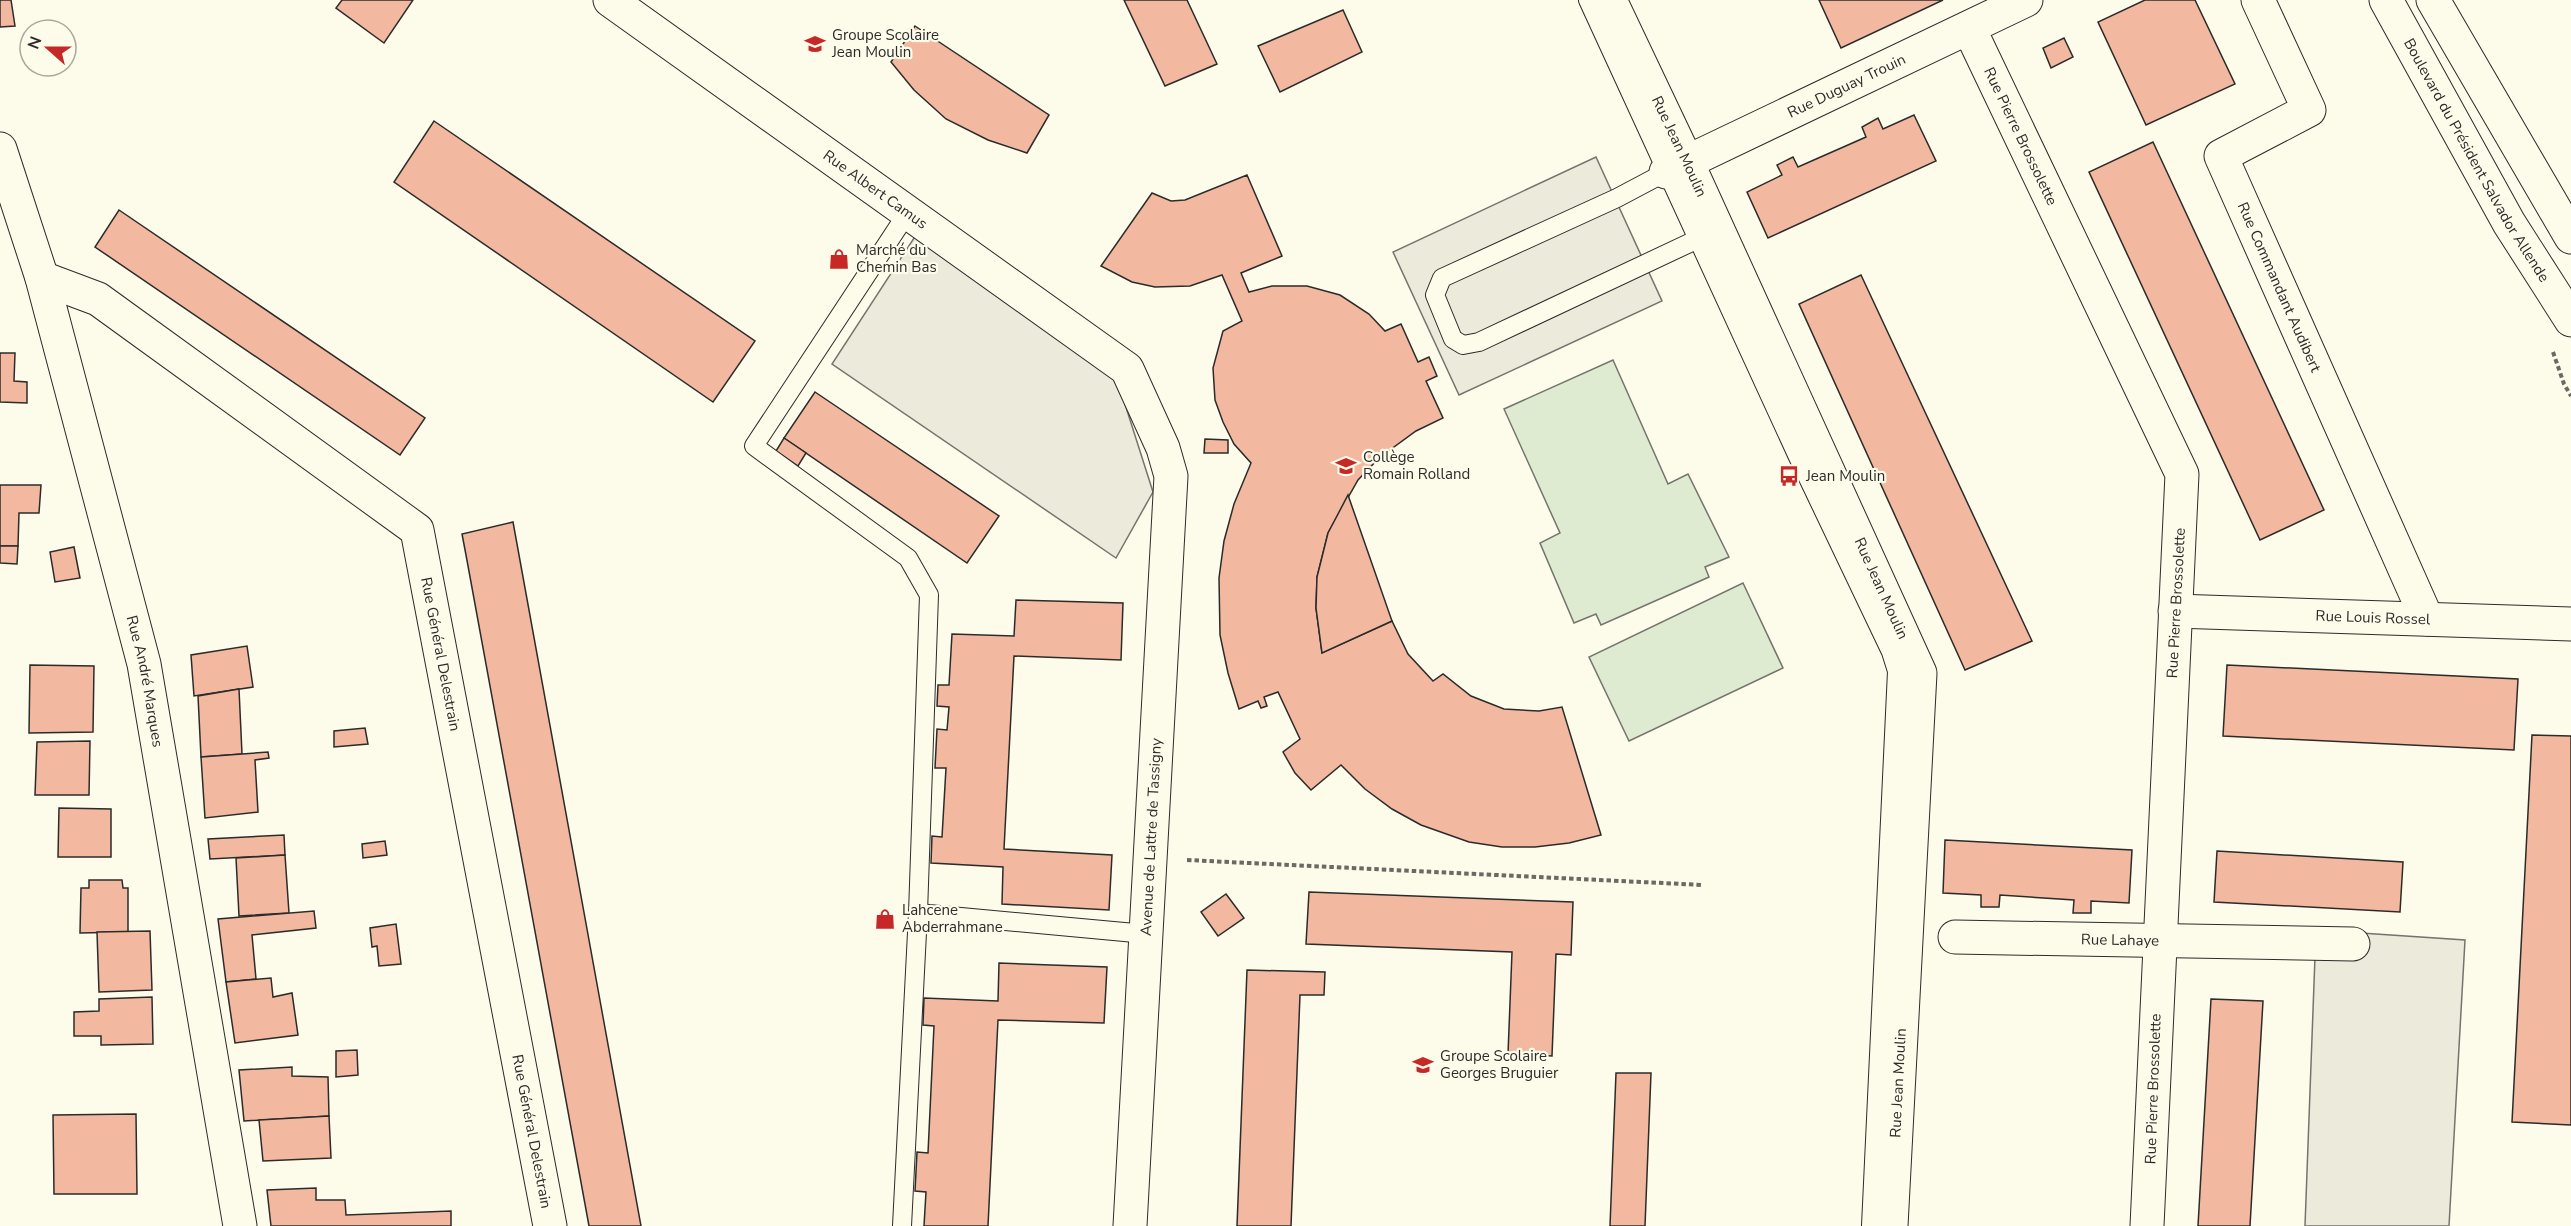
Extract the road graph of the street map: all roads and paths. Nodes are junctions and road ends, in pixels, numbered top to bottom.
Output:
1 (610, 0) edge
2 (1588, 0) edge
3 (1610, 0) edge
4 (2026, 0) edge
5 (2258, 0) edge
6 (2386, 0) edge
7 (2433, 0) edge
8 (1969, 28) junction
9 (0, 149) edge
10 (1677, 167) junction
11 (908, 212) junction
12 (2571, 237) edge
13 (1698, 239) junction
14 (42, 278) junction
15 (2571, 320) edge
16 (1163, 448) joint
17 (2175, 611) junction
18 (2427, 619) junction
19 (2571, 624) edge
20 (1150, 859) junction
21 (1703, 885) dead end
22 (918, 914) junction
23 (1146, 934) junction
24 (1955, 937) dead end
25 (2159, 940) junction
26 (2353, 944) dead end
27 (240, 1226) edge
28 (550, 1226) edge
29 (902, 1226) edge
30 (1130, 1226) edge
31 (1871, 1226) edge
32 (1891, 1226) edge
33 (2147, 1226) edge

1 - 11 street, Rue Albert Camus
2 - 10 lane, Rue Jean Moulin
3 - 10 street, Rue Jean Moulin
4 - 8 street, Rue Duguay Trouin
5 - 18 street, Rue Commandant Audibert
6 - 15 street, Boulevard du Président Salvador Allende
7 - 12 street
8 - 10 street, Rue Duguay Trouin
8 - 17 street, Rue Pierre Brossolette
9 - 14 street, Rue André Marques
10 - 13 lane, Rue Jean Moulin
10 - 13 lane
10 - 32 street, Rue Jean Moulin
11 - 16 street, Rue Albert Camus
11 - 22 lane
13 - 31 lane, Rue Jean Moulin
14 - 27 street, Rue André Marques
14 - 28 street, Rue Général Delestrain
16 - 20 street, Avenue de Lattre de Tassigny
17 - 18 street, Rue Louis Rossel
17 - 25 street, Rue Pierre Brossolette
18 - 19 street, Rue Louis Rossel
20 - 21 path
20 - 23 street, Avenue de Lattre de Tassigny
22 - 23 lane
22 - 29 lane
23 - 30 street, Avenue de Lattre de Tassigny
24 - 25 street, Rue Lahaye
25 - 26 street, Rue Lahaye
25 - 33 street, Rue Pierre Brossolette

